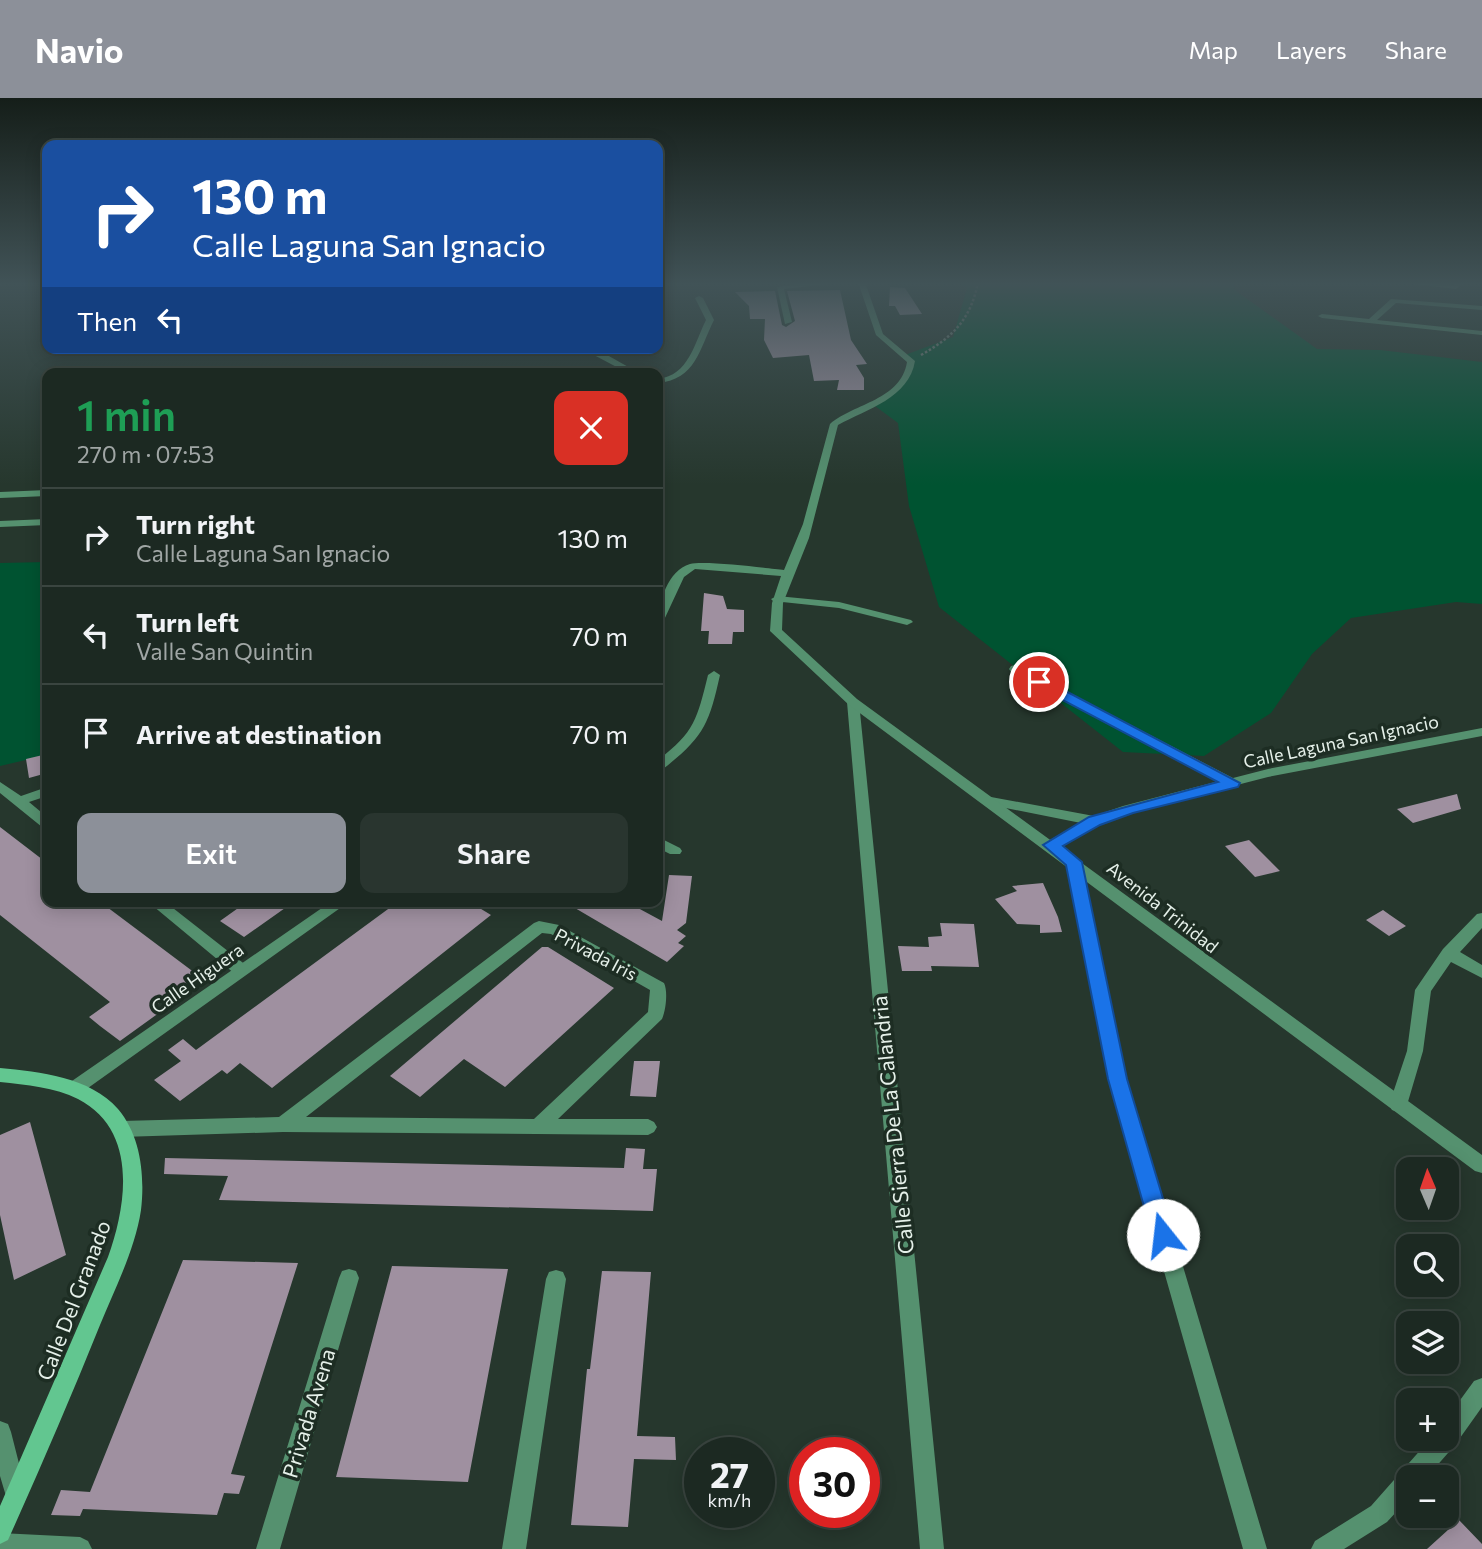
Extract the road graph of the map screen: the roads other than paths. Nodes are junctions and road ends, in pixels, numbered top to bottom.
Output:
1 (699, 350) edge
2 (898, 350) edge
3 (599, 354) edge
4 (625, 368) edge
5 (663, 381) edge
6 (42, 493) edge
7 (0, 495) edge
8 (42, 522) edge
9 (0, 524) edge
10 (788, 573) junction
11 (777, 599) junction
12 (663, 610) edge
13 (907, 622) dead end
14 (1015, 669) dead end
15 (714, 675) dead end
16 (853, 702) junction
17 (1482, 732) edge
18 (663, 762) edge
19 (1232, 783) junction
20 (0, 786) edge
21 (42, 793) edge
22 (991, 800) junction
23 (19, 801) junction
24 (42, 820) edge
25 (1095, 821) junction
26 (663, 845) edge
27 (1051, 845) junction
28 (675, 851) dead end
29 (1074, 862) junction
30 (162, 907) edge
31 (334, 907) edge
32 (1482, 918) edge
33 (1449, 953) junction
34 (241, 970) junction
35 (1482, 972) edge
36 (0, 1074) edge
37 (75, 1087) junction
38 (1398, 1105) junction
39 (283, 1124) junction
40 (538, 1126) junction
41 (648, 1127) dead end
42 (121, 1129) junction
43 (1482, 1165) edge
44 (349, 1278) dead end
45 (556, 1279) dead end
46 (1482, 1390) edge
47 (1459, 1422) edge
48 (0, 1432) edge
49 (1435, 1451) edge
50 (1423, 1465) edge
51 (1396, 1495) edge
52 (17, 1496) junction
53 (0, 1532) edge
54 (0, 1545) edge
55 (80, 1549) edge
56 (268, 1549) edge
57 (514, 1549) edge
58 (932, 1549) edge
59 (1255, 1549) edge
60 (1323, 1549) edge

1 - 5 street
2 - 10 street, Avenida Trinidad
3 - 4 street
6 - 7 street
8 - 9 street
10 - 11 street, Avenida Trinidad
10 - 12 street
11 - 13 street
11 - 16 street, Avenida Trinidad
14 - 19 street
15 - 18 street
16 - 22 street, Avenida Trinidad
16 - 58 street, Calle Sierra De La Calandria
17 - 19 street, Calle Laguna San Ignacio
19 - 25 street, Calle Laguna San Ignacio
20 - 23 street
21 - 23 street
22 - 25 street
22 - 27 street, Avenida Trinidad
23 - 24 street
25 - 27 street, Calle Laguna San Ignacio
26 - 28 street
27 - 29 street, Avenida Trinidad
29 - 38 street, Avenida Trinidad
29 - 59 street
30 - 34 street
31 - 34 street, Calle Higuera
32 - 33 street
33 - 35 street
33 - 38 street
34 - 37 street, Calle Higuera
36 - 37 main road, Calle Del Granado
37 - 42 main road, Calle Del Granado
38 - 43 street, Avenida Trinidad
39 - 40 street
39 - 40 street, Privada Iris
39 - 42 street
40 - 41 street
42 - 52 main road, Calle Del Granado
44 - 56 street, Privada Avena
45 - 57 street
46 - 47 street
48 - 52 street
49 - 50 street
51 - 60 street
52 - 53 main road, Calle Del Granado
54 - 55 street

